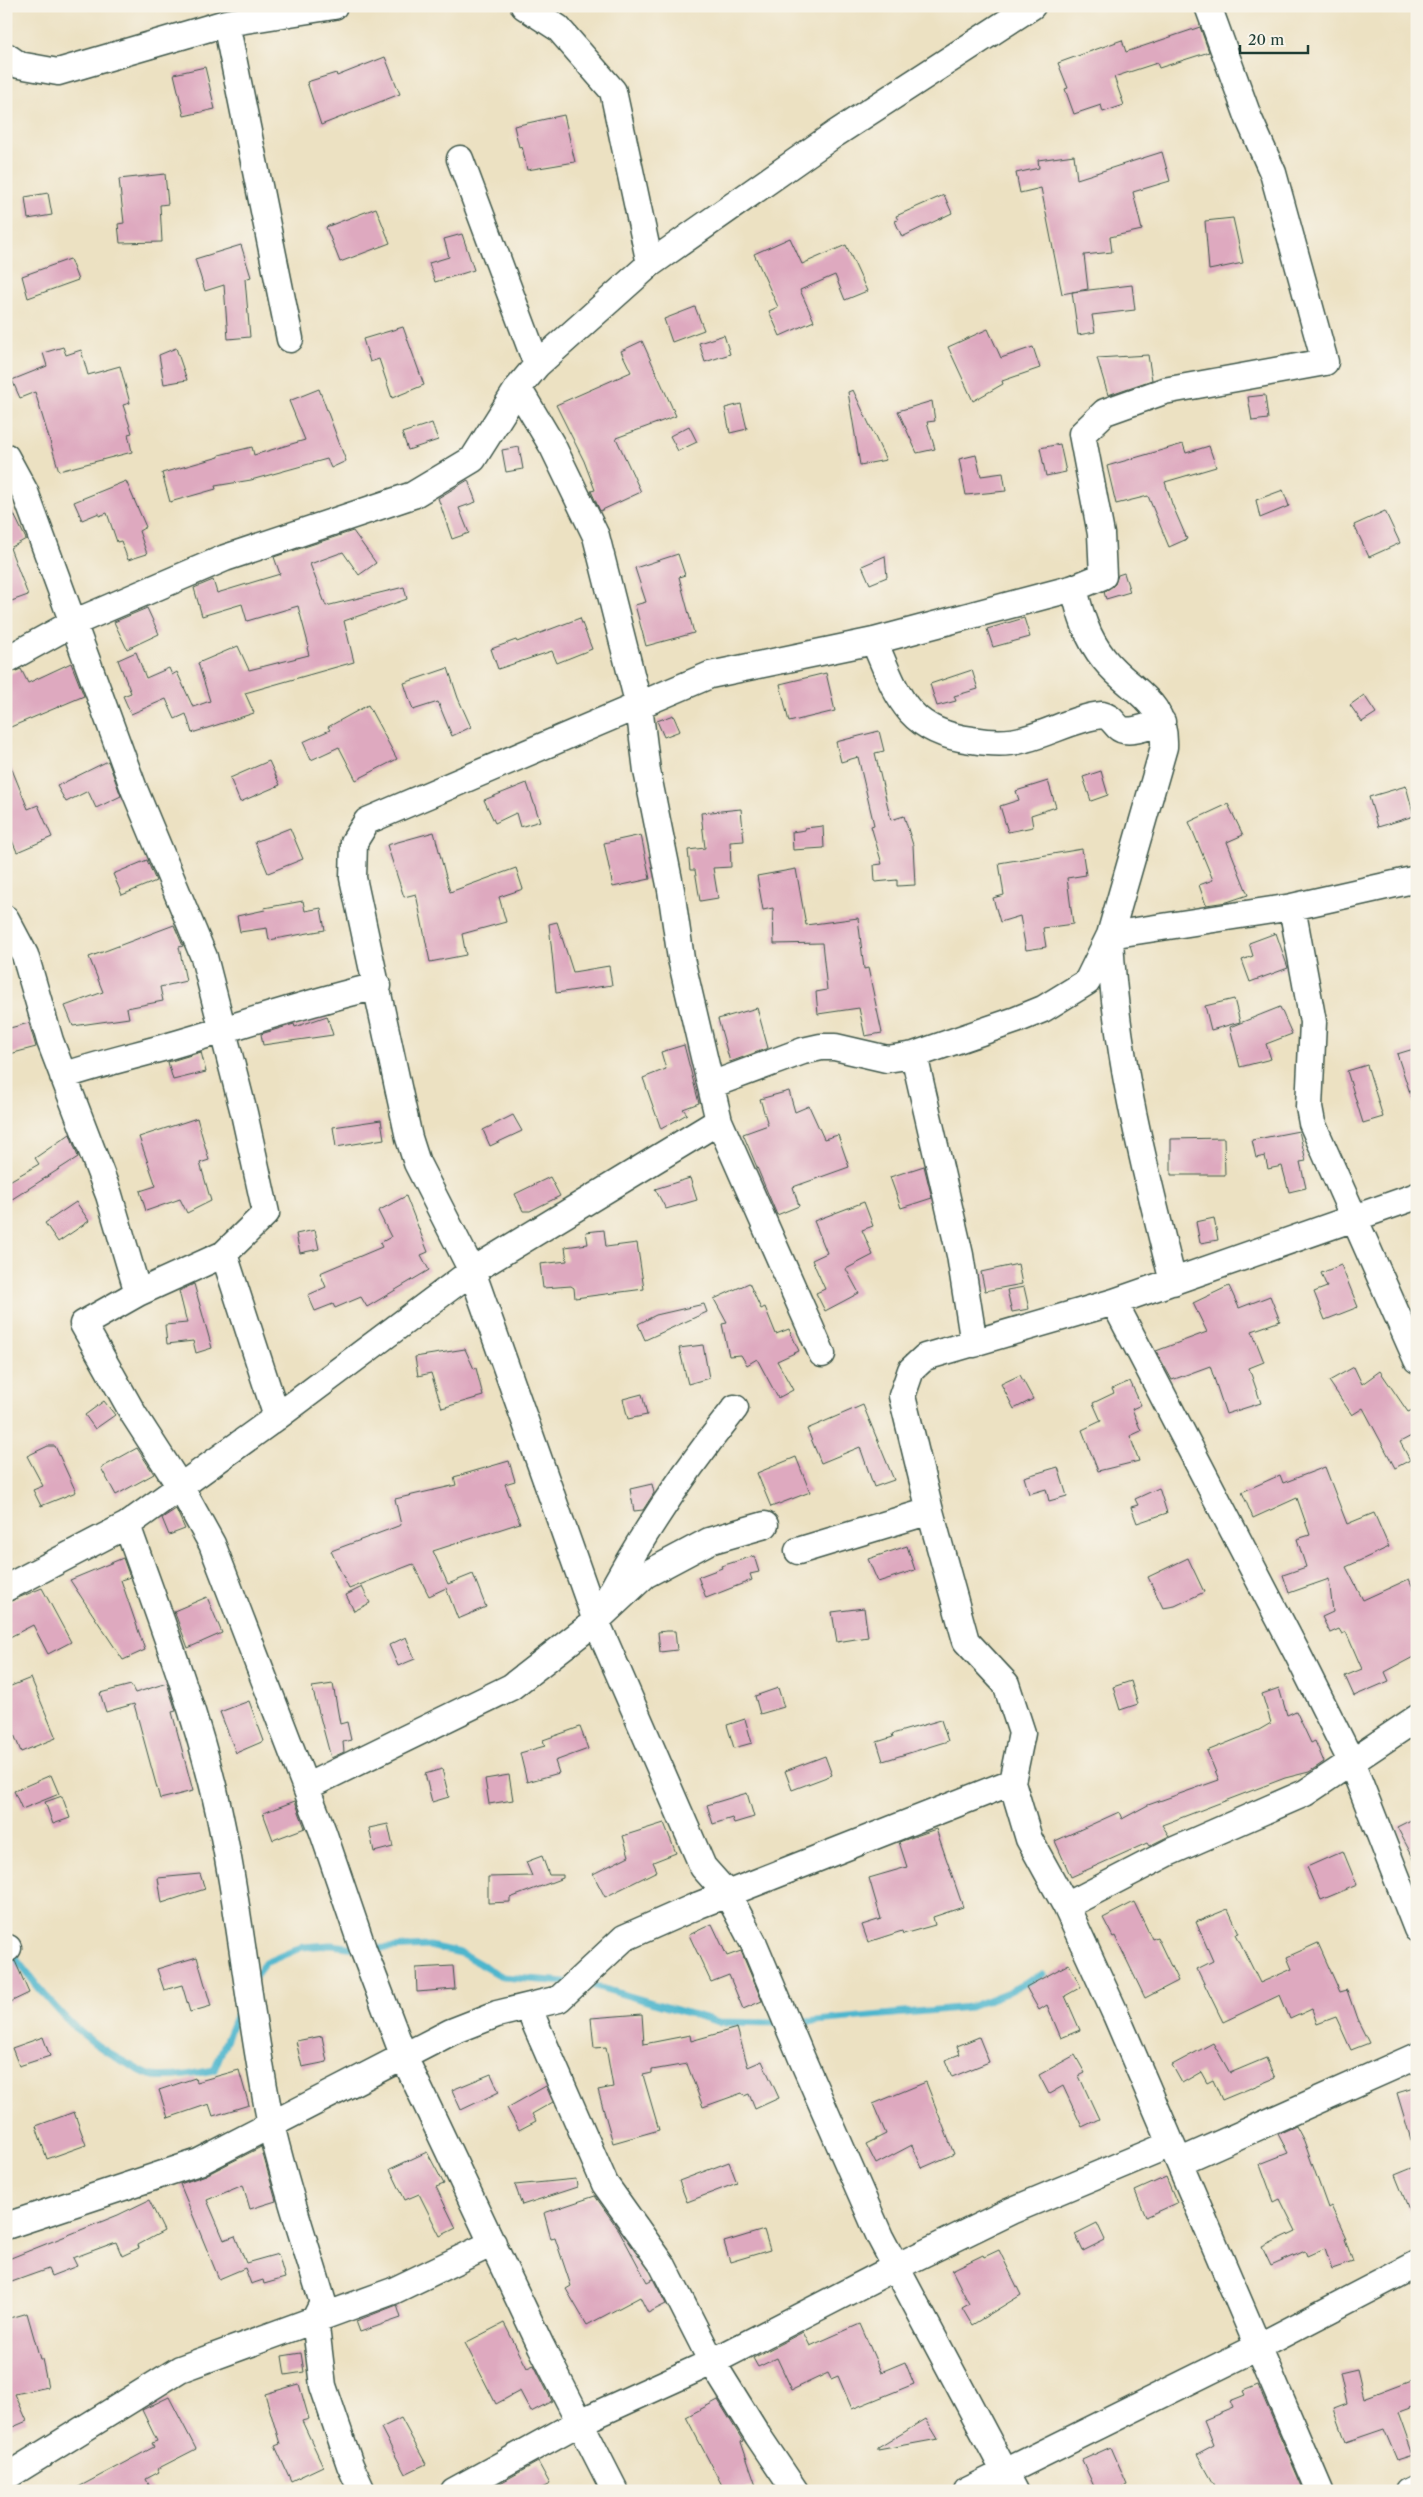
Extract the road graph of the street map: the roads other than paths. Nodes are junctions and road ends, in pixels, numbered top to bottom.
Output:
1 (334, 6) edge
2 (524, 6) edge
3 (1032, 6) edge
4 (1208, 6) edge
5 (226, 24) junction
6 (6, 56) edge
7 (460, 159) dead end
8 (650, 264) junction
9 (290, 339) dead end
10 (537, 365) junction
11 (518, 388) junction
12 (6, 457) edge
13 (1074, 588) junction
14 (73, 623) junction
15 (874, 641) junction
16 (6, 660) edge
17 (639, 706) junction
18 (1162, 722) junction
19 (1417, 879) edge
20 (1292, 908) junction
21 (6, 919) edge
22 (1110, 936) junction
23 (378, 986) junction
24 (222, 1029) junction
25 (914, 1055) junction
26 (63, 1076) junction
27 (711, 1085) junction
28 (719, 1121) junction
29 (1417, 1196) edge
30 (1354, 1218) junction
31 (224, 1254) junction
32 (472, 1271) junction
33 (1173, 1282) junction
34 (138, 1293) junction
35 (1114, 1302) junction
36 (974, 1344) junction
37 (822, 1354) dead end
38 (1417, 1360) edge
39 (735, 1408) dead end
40 (277, 1417) junction
41 (181, 1488) junction
42 (930, 1512) junction
43 (127, 1525) junction
44 (765, 1525) dead end
45 (798, 1551) dead end
46 (6, 1588) edge
47 (596, 1621) junction
48 (1417, 1718) edge
49 (1351, 1761) junction
50 (1012, 1782) junction
51 (306, 1787) junction
52 (728, 1895) junction
53 (1066, 1906) junction
54 (1417, 1929) edge
55 (528, 2007) junction
56 (1417, 2056) edge
57 (404, 2057) junction
58 (272, 2126) junction
59 (1175, 2153) junction
60 (6, 2226) edge
61 (493, 2243) junction
62 (1417, 2264) edge
63 (896, 2267) junction
64 (315, 2319) junction
65 (1258, 2347) junction
66 (712, 2362) junction
67 (580, 2422) junction
68 (6, 2477) edge
69 (1010, 2481) edge
70 (1417, 2487) edge
71 (362, 2491) edge
72 (454, 2491) edge
73 (615, 2491) edge
74 (795, 2491) edge
75 (967, 2491) edge
76 (1320, 2491) edge
77 (1409, 2491) edge

1 - 5 street
2 - 8 street
3 - 8 street
4 - 13 street
5 - 6 street
5 - 9 street
7 - 10 street
8 - 10 street
10 - 11 street
11 - 14 street
11 - 17 street
12 - 14 street
13 - 15 street
13 - 18 street
14 - 16 street
14 - 24 street
15 - 17 street
15 - 18 street
17 - 23 street
17 - 27 street
18 - 22 street
19 - 20 street
20 - 22 street
20 - 30 street
21 - 26 street
22 - 25 street
22 - 33 street
23 - 24 street
23 - 32 street
24 - 26 street
24 - 31 street
25 - 27 street
25 - 36 street
26 - 34 street
27 - 28 street
28 - 32 street
28 - 37 street
29 - 30 street
30 - 33 street
30 - 38 street
31 - 34 street
31 - 40 street
32 - 40 street
32 - 47 street
33 - 35 street
34 - 41 street
35 - 36 street
35 - 49 street
36 - 42 street
39 - 47 street
40 - 41 street
41 - 43 street
41 - 51 street
42 - 45 street
42 - 50 street
43 - 46 street
43 - 58 street
44 - 47 street
47 - 51 street
47 - 52 street
48 - 49 street
49 - 53 street
49 - 54 street
50 - 52 street
50 - 53 street
51 - 57 street
52 - 55 street
52 - 63 street
53 - 59 street
55 - 57 street
55 - 66 street
56 - 59 street
57 - 58 street
57 - 61 street
58 - 60 street
58 - 64 street
59 - 63 street
59 - 65 street
61 - 64 street
61 - 67 street
62 - 65 street
63 - 66 street
63 - 69 street
64 - 68 street
64 - 71 street
65 - 69 street
65 - 76 street
66 - 67 street
66 - 74 street
67 - 72 street
67 - 73 street
69 - 75 street
70 - 77 street

